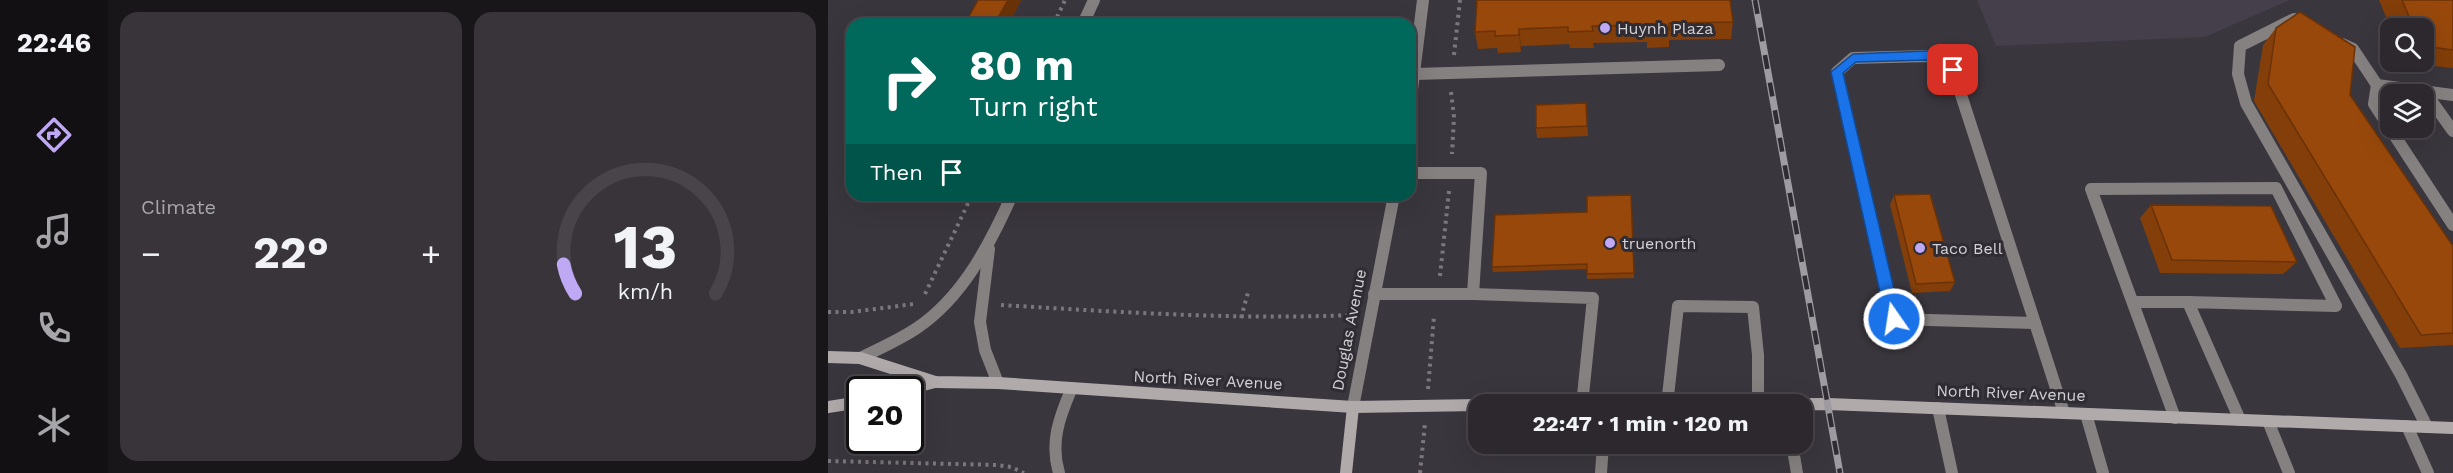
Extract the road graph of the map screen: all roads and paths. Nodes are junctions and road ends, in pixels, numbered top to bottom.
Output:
1 (1065, 0) edge
2 (1094, 0) edge
3 (1423, 0) edge
4 (1460, 0) edge
5 (1057, 18) edge
6 (1086, 18) edge
7 (1416, 23) edge
8 (1421, 23) junction
9 (2302, 24) edge
10 (2332, 39) edge
11 (1454, 58) dead end
12 (1719, 65) dead end
13 (1416, 66) edge
14 (1416, 74) edge
15 (2377, 85) junction
16 (2380, 85) edge
17 (1451, 89) dead end
18 (2434, 93) edge
19 (2453, 95) edge
20 (2434, 105) edge
21 (2453, 131) edge
22 (1452, 151) dead end
23 (1416, 173) edge
24 (1449, 185) dead end
25 (969, 201) edge
26 (1009, 201) edge
27 (1393, 201) edge
28 (2453, 225) edge
29 (989, 245) junction
30 (1441, 268) dead end
31 (1249, 289) dead end
32 (1374, 294) junction
33 (1473, 294) junction
34 (2133, 302) junction
35 (2188, 302) junction
36 (1000, 305) dead end
37 (1437, 307) dead end
38 (828, 312) edge
39 (1370, 315) junction
40 (1423, 316) dead end
41 (1241, 318) junction
42 (2035, 323) junction
43 (828, 357) edge
44 (860, 358) junction
45 (935, 382) junction
46 (998, 383) junction
47 (924, 385) edge
48 (1071, 390) junction
49 (1583, 394) edge
50 (1668, 394) edge
51 (1758, 394) edge
52 (846, 404) edge
53 (1468, 405) edge
54 (1813, 406) edge
55 (828, 407) edge
56 (1353, 407) junction
57 (1938, 408) junction
58 (2064, 413) junction
59 (2086, 414) junction
60 (2175, 417) junction
61 (2240, 420) junction
62 (2268, 421) junction
63 (2407, 426) junction
64 (2427, 427) junction
65 (2453, 428) edge
66 (1602, 454) edge
67 (1794, 454) edge
68 (828, 461) edge
69 (1024, 473) edge
70 (1059, 473) edge
71 (1346, 473) edge
72 (1601, 473) edge
73 (1797, 473) edge
74 (1952, 473) edge
75 (2103, 473) edge
76 (2289, 473) edge
77 (2428, 473) edge

1 - 5 path
2 - 6 street
3 - 8 street
4 - 11 path
7 - 8 street
8 - 13 street
9 - 64 street
10 - 15 street
12 - 14 street
15 - 16 street
15 - 28 street
17 - 22 path
18 - 19 street
20 - 21 street
23 - 33 street
24 - 30 path
25 - 38 path
26 - 29 street
27 - 32 street, Douglas Avenue
29 - 44 street
29 - 46 street
31 - 41 path
32 - 33 street
32 - 39 street, Douglas Avenue
33 - 49 street
34 - 35 street
34 - 35 street
34 - 60 street
35 - 61 street
36 - 41 path
37 - 40 path
39 - 41 path
39 - 56 street, Douglas Avenue
42 - 42 street
42 - 58 street
43 - 44 main road, North River Avenue
44 - 45 main road, North River Avenue
45 - 46 main road, North River Avenue
45 - 47 main road, North River Avenue
46 - 48 main road, North River Avenue
48 - 56 main road, North River Avenue
48 - 70 street
50 - 51 street
52 - 55 main road
53 - 56 main road, North River Avenue
54 - 57 main road, North River Avenue
56 - 71 main road, Douglas Avenue
57 - 58 main road, North River Avenue
57 - 74 street
58 - 59 main road, North River Avenue
59 - 60 main road, North River Avenue
59 - 75 street
60 - 61 main road, North River Avenue
61 - 62 main road, North River Avenue
62 - 63 main road, North River Avenue
62 - 76 street
63 - 64 main road, North River Avenue
63 - 77 street
64 - 65 main road, North River Avenue
66 - 72 street
67 - 73 street
68 - 69 path

